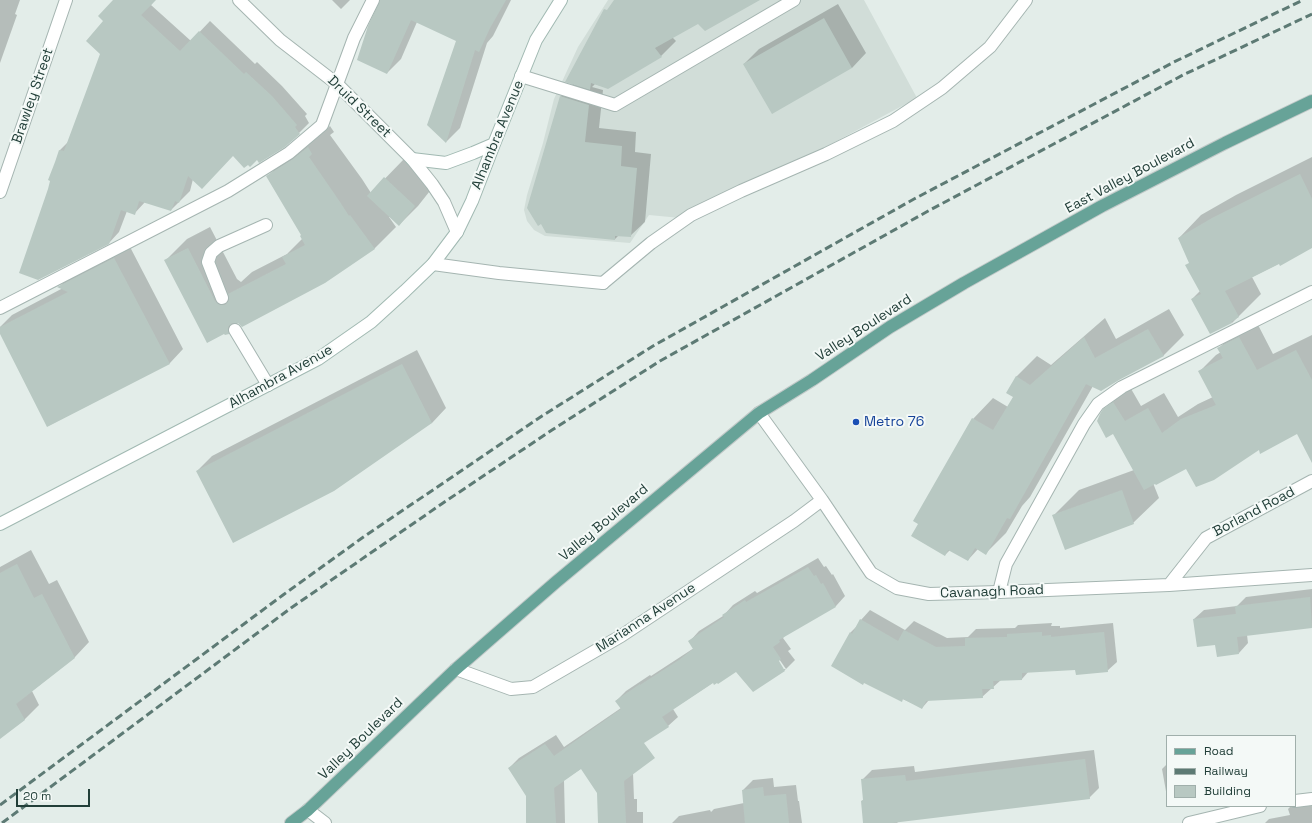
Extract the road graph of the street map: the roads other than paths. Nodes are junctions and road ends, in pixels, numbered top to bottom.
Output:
1 (66, 0) edge
2 (239, 0) edge
3 (373, 0) edge
4 (562, 0) edge
5 (794, 0) edge
6 (1026, 0) edge
7 (521, 76) junction
8 (337, 84) junction
9 (1312, 101) edge
10 (494, 144) junction
11 (412, 159) junction
12 (0, 192) edge
13 (266, 224) dead end
14 (457, 232) junction
15 (432, 264) junction
16 (964, 283) joint
17 (1312, 292) edge
18 (222, 298) dead end
19 (0, 308) edge
20 (235, 330) dead end
21 (268, 385) junction
22 (759, 413) junction
23 (1312, 481) edge
24 (822, 500) junction
25 (0, 524) edge
26 (1312, 575) edge
27 (1169, 585) junction
28 (999, 592) junction
29 (456, 669) junction
30 (1312, 799) edge
31 (1296, 801) edge
32 (1256, 807) edge
33 (308, 810) junction
34 (291, 823) edge
35 (325, 823) edge
36 (1188, 823) edge

1 - 12 street, Brawley Street
2 - 8 street, Druid Street
3 - 8 street
4 - 7 street, Alhambra Avenue
5 - 7 street
6 - 15 street
7 - 10 street, Alhambra Avenue
8 - 11 street, Druid Street
8 - 19 street
9 - 16 main road, East Valley Boulevard
10 - 11 street
10 - 14 street, Alhambra Avenue
11 - 14 street, Druid Street
13 - 18 street
14 - 15 street, Alhambra Avenue
15 - 21 street, Alhambra Avenue
16 - 22 main road, Valley Boulevard
17 - 28 street
20 - 21 street
21 - 25 street, Alhambra Avenue
22 - 24 street, Cavanagh Road
22 - 29 main road, Valley Boulevard
23 - 27 street, Borland Road
24 - 28 street, Cavanagh Road
24 - 29 street, Marianna Avenue
26 - 27 street, Cavanagh Road
27 - 28 street, Cavanagh Road
29 - 33 main road, Valley Boulevard
30 - 31 street
32 - 36 street
33 - 34 main road, Valley Boulevard
33 - 35 street

